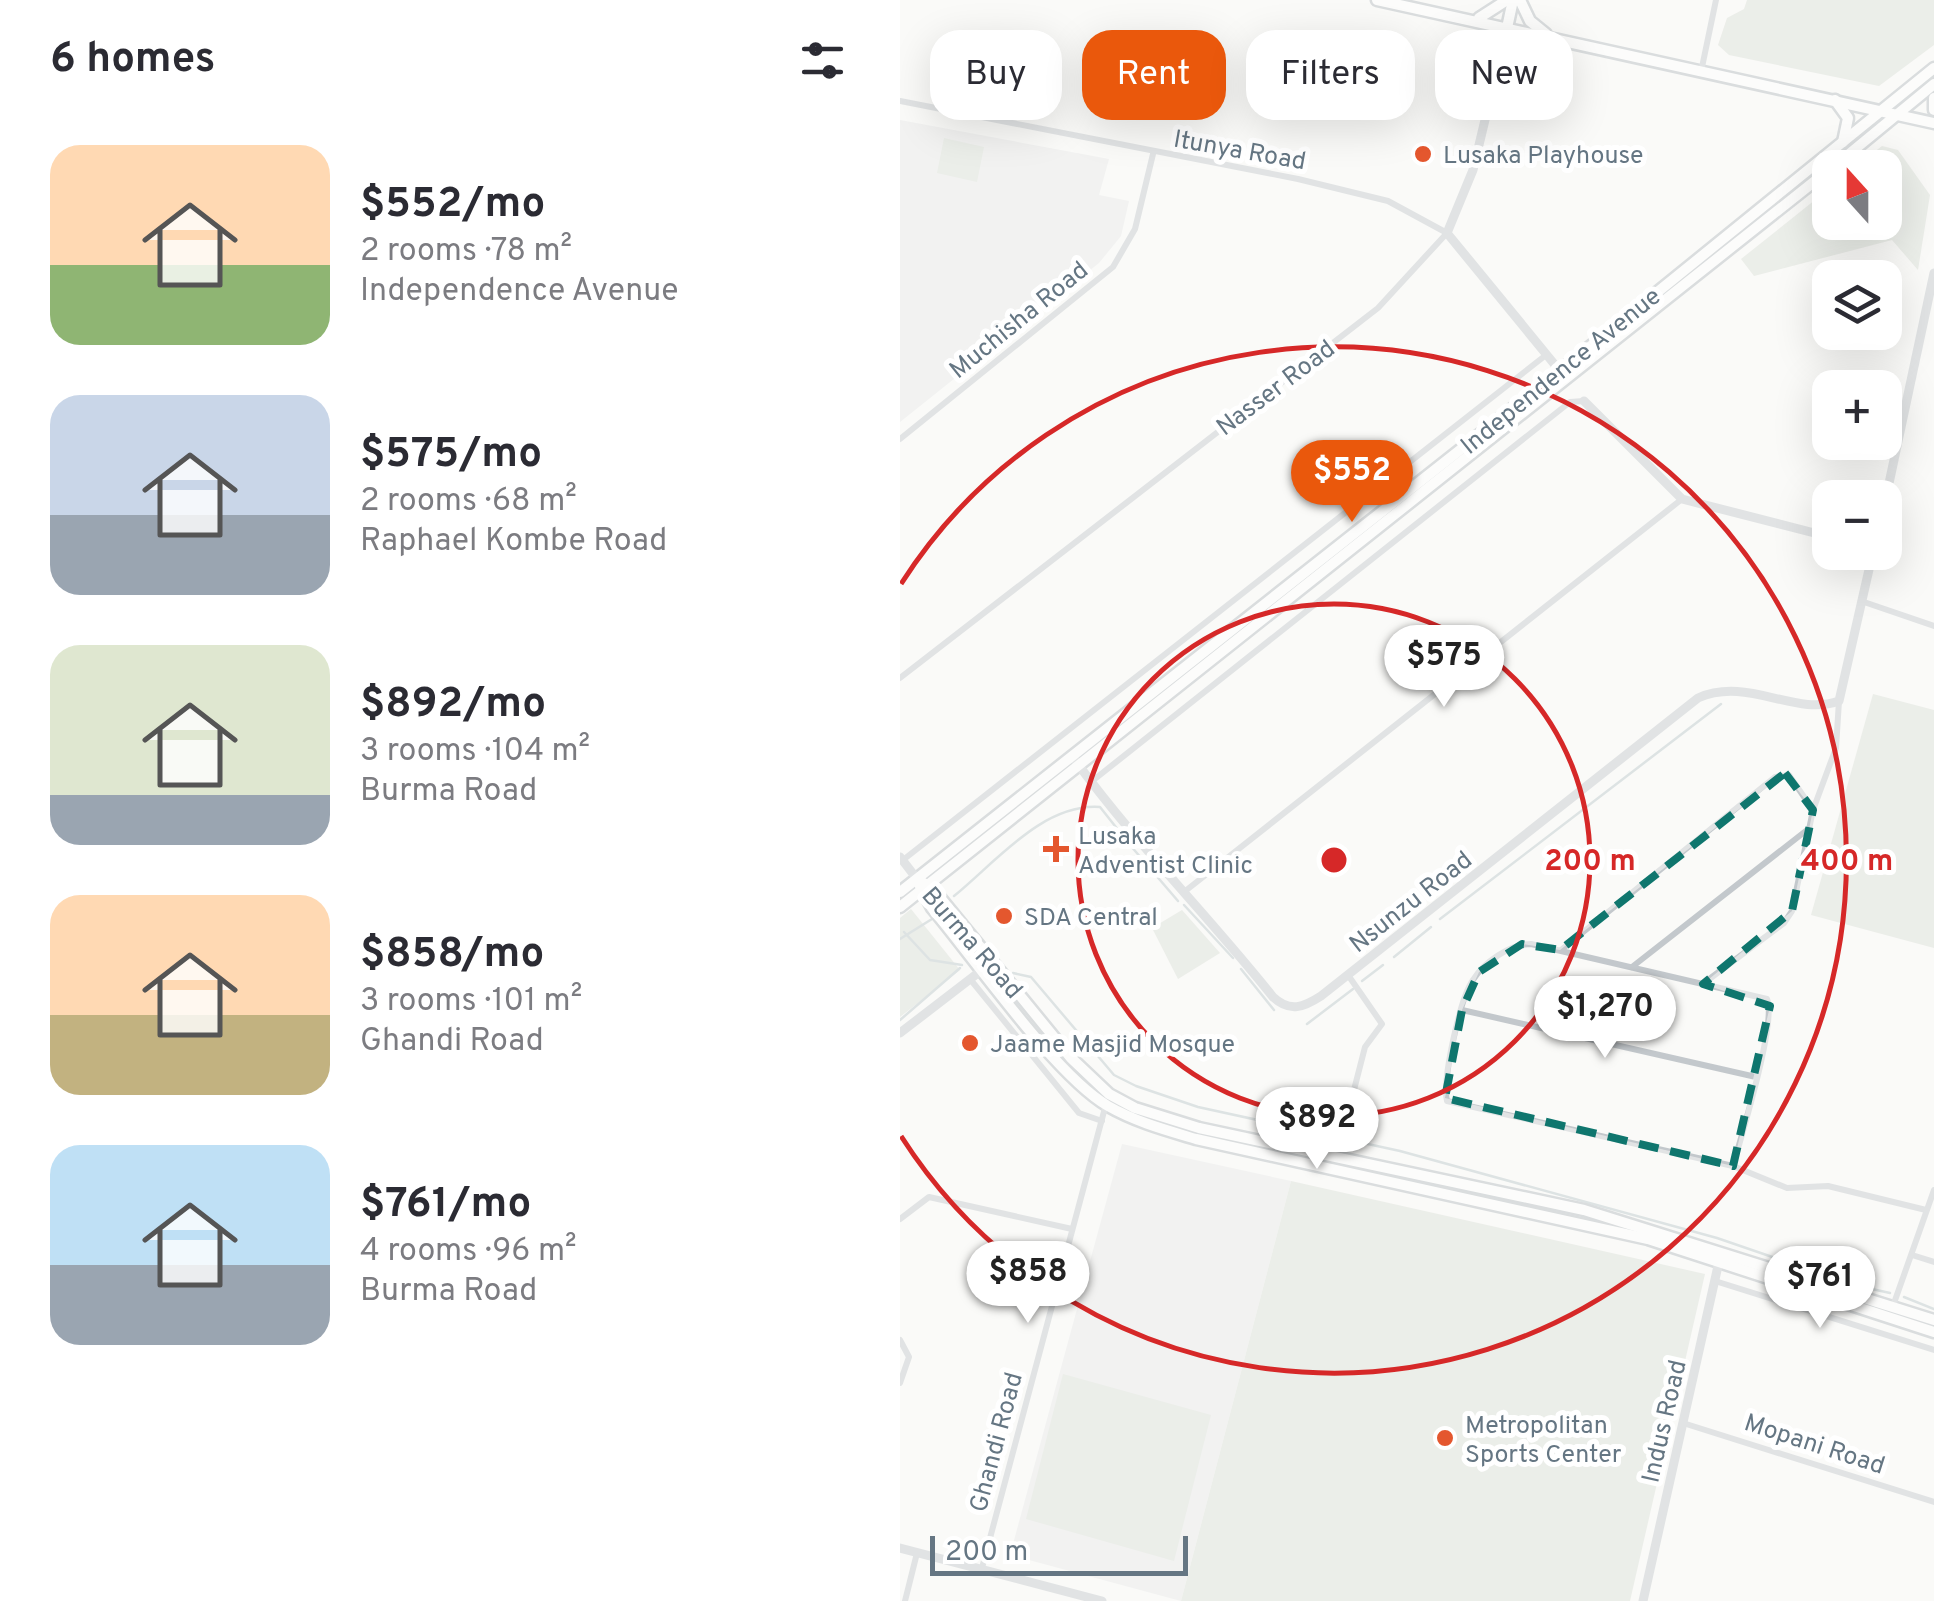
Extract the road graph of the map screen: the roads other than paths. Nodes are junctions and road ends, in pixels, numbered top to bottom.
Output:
1 (1377, 0) edge
2 (1513, 0) edge
3 (1716, 0) edge
4 (1468, 19) junction
5 (1507, 28) junction
6 (1515, 30) edge
7 (1542, 30) edge
8 (1573, 44) edge
9 (1934, 68) edge
10 (1701, 73) junction
11 (1934, 84) edge
12 (1934, 98) edge
13 (1835, 100) junction
14 (900, 101) edge
15 (1884, 109) junction
16 (1934, 110) edge
17 (1897, 115) junction
18 (1934, 123) edge
19 (1843, 142) junction
20 (1853, 150) edge
21 (1153, 154) junction
22 (1812, 183) edge
23 (1447, 233) junction
24 (1934, 273) edge
25 (1546, 355) junction
26 (1560, 371) junction
27 (1584, 401) joint
28 (900, 439) edge
29 (1890, 480) edge
30 (1682, 499) junction
31 (1812, 533) edge
32 (1869, 570) edge
33 (1864, 602) junction
34 (1934, 626) edge
35 (900, 678) edge
36 (1839, 701) junction
37 (1076, 762) junction
38 (1091, 782) junction
39 (1813, 810) junction
40 (1808, 830) junction
41 (901, 858) edge
42 (922, 885) junction
43 (900, 892) edge
44 (1183, 892) junction
45 (900, 907) edge
46 (1560, 950) junction
47 (987, 966) junction
48 (1631, 968) junction
49 (1348, 975) junction
50 (970, 979) junction
51 (1703, 984) junction
52 (1462, 1010) junction
53 (900, 1032) edge
54 (1756, 1077) junction
55 (1107, 1099) junction
56 (1102, 1120) junction
57 (1346, 1121) dead end
58 (1732, 1166) junction
59 (1934, 1190) edge
60 (1926, 1210) junction
61 (900, 1219) edge
62 (1072, 1230) junction
63 (1720, 1255) junction
64 (1912, 1255) junction
65 (1934, 1262) edge
66 (1716, 1281) junction
67 (1894, 1306) junction
68 (1934, 1320) edge
69 (1934, 1332) edge
70 (900, 1340) edge
71 (1934, 1350) edge
72 (900, 1383) edge
73 (1683, 1423) junction
74 (1934, 1502) edge
75 (900, 1548) edge
76 (918, 1553) junction
77 (982, 1568) junction
78 (906, 1601) edge
79 (1102, 1601) edge
80 (1642, 1601) edge

1 - 4 main road
2 - 4 main road
2 - 5 main road, Nasser Road
2 - 7 main road
3 - 10 street
4 - 5 main road
5 - 6 main road
5 - 23 street, Nasser Road
8 - 10 main road
9 - 15 main road, Independence Avenue
10 - 13 main road
11 - 17 main road, Independence Avenue
12 - 16 main road
13 - 15 main road
13 - 19 main road
14 - 21 street, Itunya Road
15 - 17 main road
15 - 19 main road, Independence Avenue
17 - 18 main road
17 - 20 main road, Independence Avenue
19 - 26 main road, Independence Avenue
21 - 23 street, Itunya Road
21 - 28 street, Muchisha Road
22 - 37 main road, Independence Avenue
23 - 25 street
23 - 35 street, Nasser Road
24 - 29 street
25 - 26 street
25 - 41 street
26 - 37 main road, Independence Avenue
27 - 30 street
27 - 38 street
30 - 31 street
30 - 44 street
32 - 33 street
33 - 34 street
33 - 36 street
36 - 39 street
36 - 49 street, Nsunzu Road
37 - 38 street, Nsunzu Road
37 - 42 main road, Independence Avenue
38 - 44 street, Nsunzu Road
39 - 40 street
39 - 46 street
40 - 48 street
40 - 51 street
41 - 42 street
42 - 43 main road, Independence Avenue
42 - 45 main road, Independence Avenue
42 - 47 main road, Burma Road
44 - 49 street, Nsunzu Road
46 - 48 street
46 - 52 street
47 - 50 street
47 - 55 main road, Burma Road
48 - 51 street
49 - 57 street
50 - 53 street
50 - 56 street
51 - 54 street
52 - 54 street
52 - 58 street
54 - 58 street
55 - 56 street, Ghandi Road
55 - 63 main road, Burma Road
56 - 62 street, Ghandi Road
58 - 60 street
59 - 60 street
60 - 64 street
61 - 62 street
62 - 77 street, Ghandi Road
63 - 66 street, Indus Road
63 - 67 main road, Burma Road
63 - 69 main road, Burma Road
64 - 65 street
64 - 67 street
66 - 71 street
66 - 73 street, Indus Road
67 - 68 main road, Burma Road
70 - 72 street
73 - 74 street, Mopani Road
73 - 80 street, Indus Road
75 - 76 street
76 - 77 street
76 - 78 street
77 - 79 street

